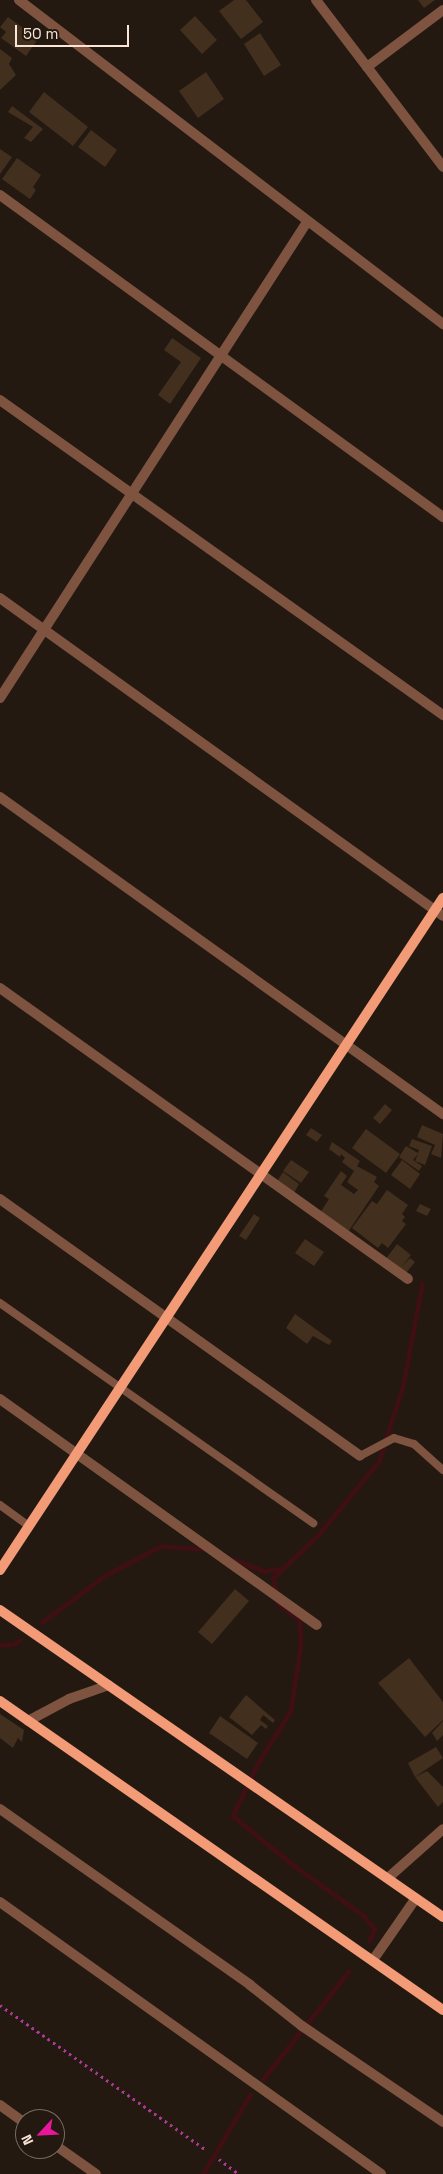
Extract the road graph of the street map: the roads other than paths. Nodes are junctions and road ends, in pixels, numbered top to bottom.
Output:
1 (19, 0) edge
2 (316, 0) edge
3 (443, 10) edge
4 (367, 67) junction
5 (443, 166) edge
6 (0, 195) edge
7 (308, 222) junction
8 (443, 324) edge
9 (221, 357) junction
10 (0, 400) edge
11 (132, 495) junction
12 (443, 517) edge
13 (0, 598) edge
14 (44, 630) junction
15 (0, 698) edge
16 (443, 715) edge
17 (0, 797) edge
18 (443, 898) edge
19 (439, 913) edge
20 (0, 988) edge
21 (346, 1045) junction
22 (443, 1114) edge
23 (262, 1174) junction
24 (0, 1199) edge
25 (408, 1278) dead end
26 (0, 1303) edge
27 (168, 1319) junction
28 (120, 1390) junction
29 (0, 1398) edge
30 (78, 1454) junction
31 (360, 1456) joint
32 (443, 1470) edge
33 (0, 1505) edge
34 (313, 1523) dead end
35 (29, 1526) junction
36 (0, 1570) edge
37 (0, 1610) edge
38 (317, 1625) dead end
39 (109, 1685) junction
40 (0, 1702) edge
41 (28, 1721) junction
42 (0, 1808) edge
43 (443, 1829) edge
44 (389, 1877) junction
45 (416, 1898) junction
46 (0, 1902) edge
47 (443, 1917) edge
48 (373, 1960) junction
49 (443, 2010) edge
50 (0, 2105) edge
51 (15, 2116) edge
52 (443, 2122) edge
53 (65, 2152) edge
54 (96, 2174) edge
55 (381, 2174) edge

1 - 7 street
2 - 4 street
3 - 4 street
4 - 5 street
6 - 9 street
7 - 8 street
7 - 9 street
9 - 11 street
9 - 12 street
10 - 11 street
11 - 14 street
11 - 16 street
13 - 14 street
14 - 15 street
14 - 19 street
17 - 21 street
18 - 19 street
19 - 21 street
20 - 23 street
21 - 22 street
21 - 23 street
23 - 25 street
23 - 27 street
24 - 27 street
26 - 28 lane
27 - 28 street
27 - 31 street
28 - 30 street
28 - 34 lane
29 - 30 street
30 - 35 street
30 - 38 street
31 - 32 lane
33 - 35 lane
35 - 36 street
37 - 39 street
39 - 41 street
39 - 44 street
40 - 41 street
41 - 48 street
42 - 52 street
43 - 44 street
44 - 45 street
45 - 47 street
45 - 48 street
46 - 55 street
48 - 49 street
50 - 51 street
53 - 54 street

